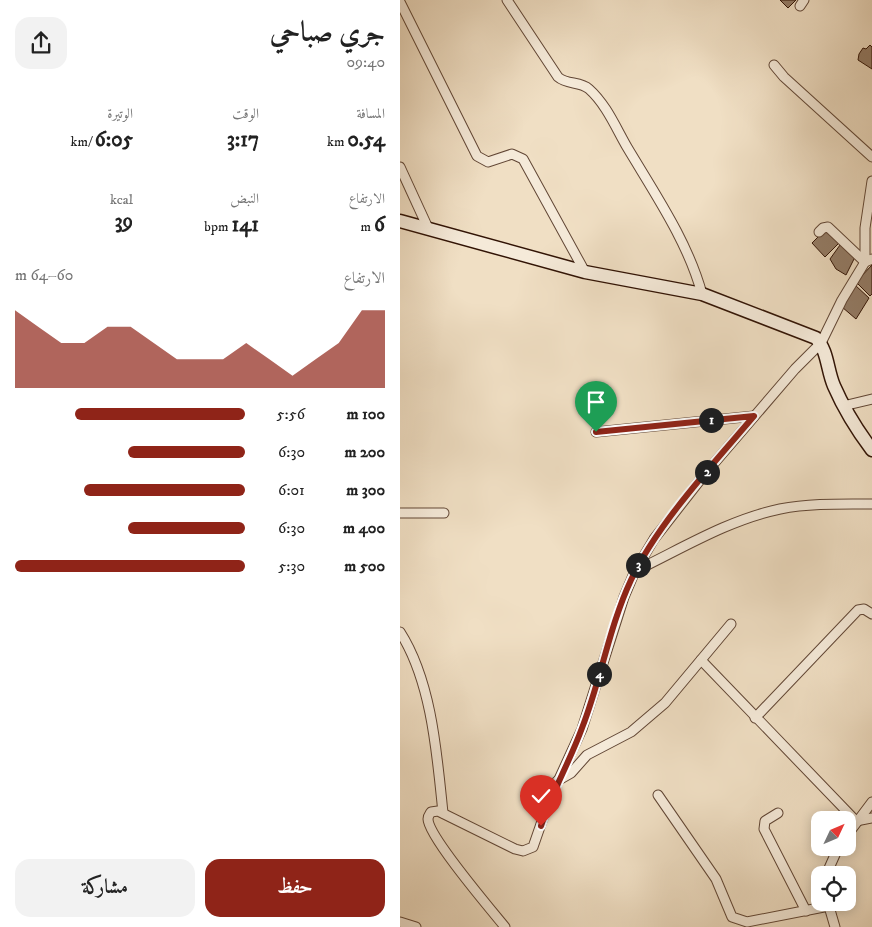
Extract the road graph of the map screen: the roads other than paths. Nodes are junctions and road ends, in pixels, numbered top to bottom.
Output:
1 (506, 0) edge
2 (400, 2) edge
3 (774, 65) dead end
4 (872, 157) edge
5 (400, 167) edge
6 (872, 187) edge
7 (400, 221) edge
8 (428, 228) junction
9 (820, 232) dead end
10 (869, 261) edge
11 (585, 272) junction
12 (702, 294) junction
13 (821, 344) junction
14 (872, 399) edge
15 (843, 406) junction
16 (754, 416) junction
17 (596, 432) dead end
18 (872, 450) edge
19 (872, 504) edge
20 (444, 513) dead end
21 (400, 514) edge
22 (635, 571) junction
23 (872, 614) edge
24 (731, 624) dead end
25 (400, 632) edge
26 (701, 660) junction
27 (754, 718) junction
28 (557, 780) junction
29 (658, 795) dead end
30 (872, 802) edge
31 (846, 811) edge
32 (443, 813) junction
33 (778, 813) dead end
34 (872, 818) edge
35 (856, 821) joint
36 (811, 909) edge
37 (806, 911) junction
38 (831, 911) edge
39 (400, 922) edge
40 (416, 927) edge
41 (505, 927) edge
42 (835, 927) edge

1 - 12 street
2 - 11 street
3 - 4 street
5 - 8 street
6 - 10 street
7 - 8 street
8 - 11 street
9 - 10 street
10 - 13 street
11 - 12 street
12 - 13 street
13 - 15 street
13 - 16 street
14 - 15 street
15 - 18 street
16 - 17 street
16 - 22 street
19 - 22 street
20 - 21 street
22 - 28 street
23 - 27 street
24 - 26 street
25 - 32 street
26 - 27 street
26 - 28 street
27 - 31 street
28 - 32 street
29 - 37 street
30 - 35 street
32 - 41 street
33 - 37 street
34 - 35 street
36 - 37 street
38 - 42 street
39 - 40 street

